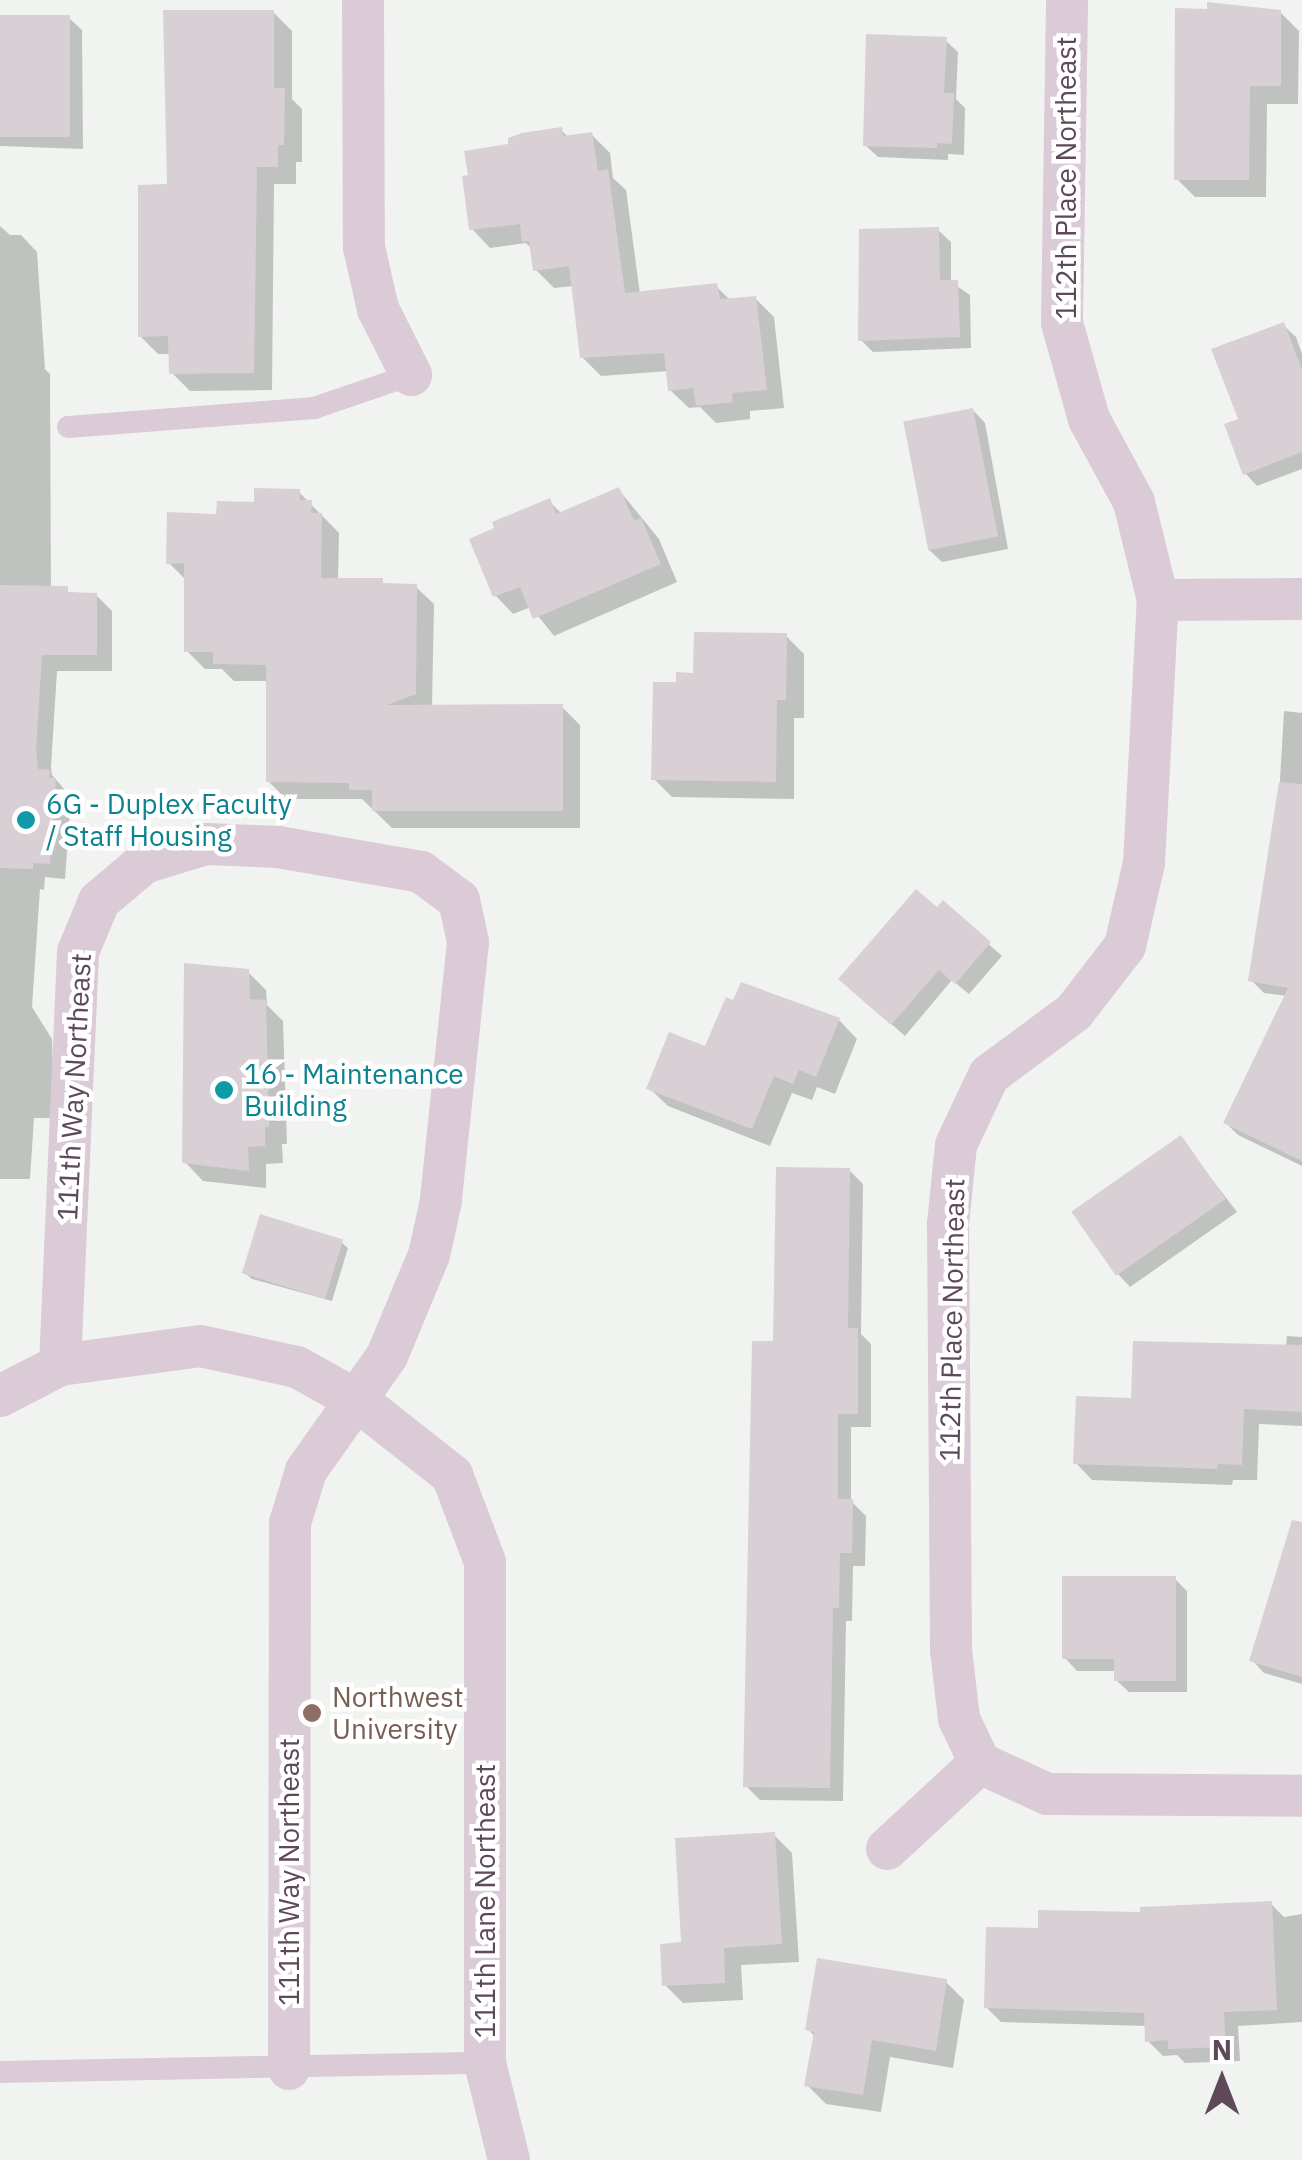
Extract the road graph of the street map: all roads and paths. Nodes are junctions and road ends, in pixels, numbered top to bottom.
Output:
1 (363, 0) edge
2 (1068, 0) edge
3 (411, 376) joint
4 (68, 427) dead end
5 (1302, 599) edge
6 (1158, 600) junction
7 (60, 1365) junction
8 (0, 1396) edge
9 (358, 1401) junction
10 (980, 1763) junction
11 (1302, 1796) edge
12 (887, 1850) dead end
13 (485, 2063) junction
14 (289, 2069) junction
15 (0, 2072) edge
16 (509, 2160) edge

1 - 3 street
2 - 6 street, 112th Place Northeast
3 - 4 lane
5 - 6 street
6 - 10 street, 112th Place Northeast
7 - 8 street
7 - 9 street, 111th Lane Northeast
7 - 9 street, 111th Way Northeast
9 - 13 street, 111th Lane Northeast
9 - 14 street, 111th Way Northeast
10 - 11 street
10 - 12 street
13 - 14 lane
13 - 16 street, 111th Lane Northeast
14 - 15 lane

